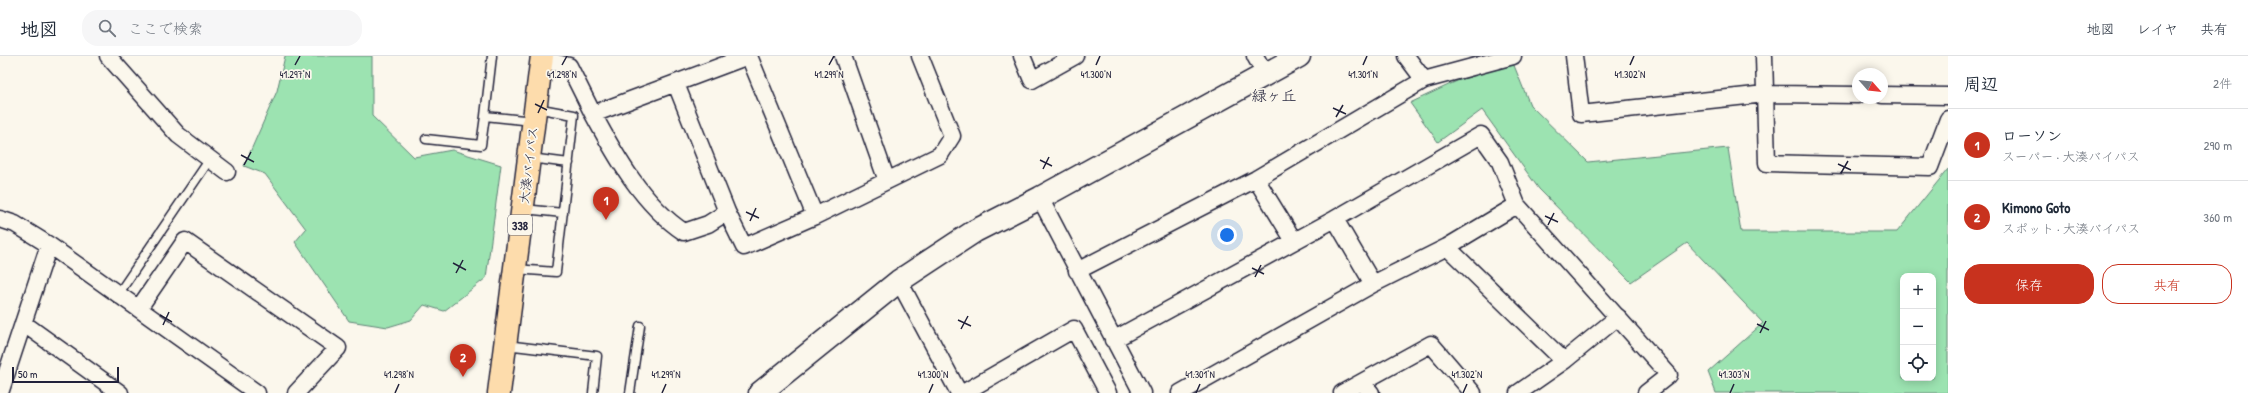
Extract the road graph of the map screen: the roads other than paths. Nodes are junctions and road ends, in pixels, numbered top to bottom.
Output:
1 (108, 56) edge
2 (492, 56) edge
3 (749, 56) edge
4 (843, 56) edge
5 (920, 56) edge
6 (1022, 56) edge
7 (1075, 56) edge
8 (1255, 56) edge
9 (1299, 56) edge
10 (1406, 56) edge
11 (1513, 56) edge
12 (1574, 56) edge
13 (1764, 56) edge
14 (541, 58) edge
15 (1266, 75) junction
16 (1424, 80) junction
17 (676, 84) junction
18 (1765, 94) junction
19 (1852, 95) edge
20 (1888, 95) edge
21 (1948, 96) edge
22 (534, 114) junction
23 (593, 114) junction
24 (485, 116) junction
25 (1948, 119) edge
26 (426, 139) dead end
27 (529, 158) junction
28 (210, 159) junction
29 (569, 163) junction
30 (227, 172) dead end
31 (1256, 179) junction
32 (887, 181) junction
33 (1040, 198) junction
34 (1517, 205) junction
35 (522, 208) junction
36 (727, 212) junction
37 (563, 213) junction
38 (815, 216) junction
39 (0, 219) edge
40 (1335, 219) junction
41 (1294, 241) junction
42 (49, 245) junction
43 (1446, 246) junction
44 (514, 269) junction
45 (1078, 271) junction
46 (899, 281) junction
47 (1373, 284) junction
48 (120, 293) junction
49 (139, 308) junction
50 (1618, 317) junction
51 (23, 324) junction
52 (640, 326) dead end
53 (1113, 340) junction
54 (505, 345) junction
55 (1564, 361) junction
56 (1366, 388) edge
57 (0, 393) edge
58 (120, 393) edge
59 (257, 393) edge
60 (296, 393) edge
61 (499, 393) edge
62 (593, 393) edge
63 (630, 393) edge
64 (760, 393) edge
65 (959, 393) edge
66 (963, 393) edge
67 (1108, 393) edge
68 (1142, 393) edge
69 (1180, 393) edge
70 (1342, 393) edge
71 (1473, 393) edge
72 (1518, 393) edge
73 (1646, 393) edge

1 - 28 street
2 - 24 lane
3 - 17 street
3 - 38 street
4 - 32 street
5 - 32 street
6 - 7 street
8 - 15 street
9 - 15 street
10 - 16 street
11 - 16 street
12 - 18 street
13 - 18 street
14 - 22 highway, 大湊バイパス / 338
14 - 23 street
15 - 33 street
16 - 31 street
17 - 23 street
17 - 36 street
18 - 19 street
18 - 25 street
20 - 21 street
22 - 24 lane
22 - 27 highway, 大湊バイパス / 338
22 - 29 lane
23 - 36 street
24 - 26 lane
27 - 29 lane
27 - 35 highway, 大湊バイパス / 338
28 - 30 street
28 - 48 lane
29 - 37 lane
31 - 41 street
31 - 45 street
32 - 38 street
33 - 45 street
33 - 46 street
34 - 40 street
34 - 43 street
34 - 50 street
35 - 37 lane
35 - 44 highway, 大湊バイパス / 338
36 - 38 street
37 - 44 lane
39 - 42 street
40 - 41 street
40 - 47 street
41 - 53 street
42 - 48 street
42 - 51 street
43 - 47 street
43 - 55 street
44 - 54 highway, 大湊バイパス / 338
45 - 53 street
46 - 64 street
46 - 65 street
47 - 69 street
48 - 49 street
49 - 59 street
49 - 60 street
50 - 55 street
50 - 73 street
51 - 57 street
51 - 58 street
52 - 63 lane
53 - 68 street
54 - 61 highway, 大湊バイパス / 338
54 - 62 lane
55 - 72 street
56 - 70 street
56 - 71 street
66 - 67 street

